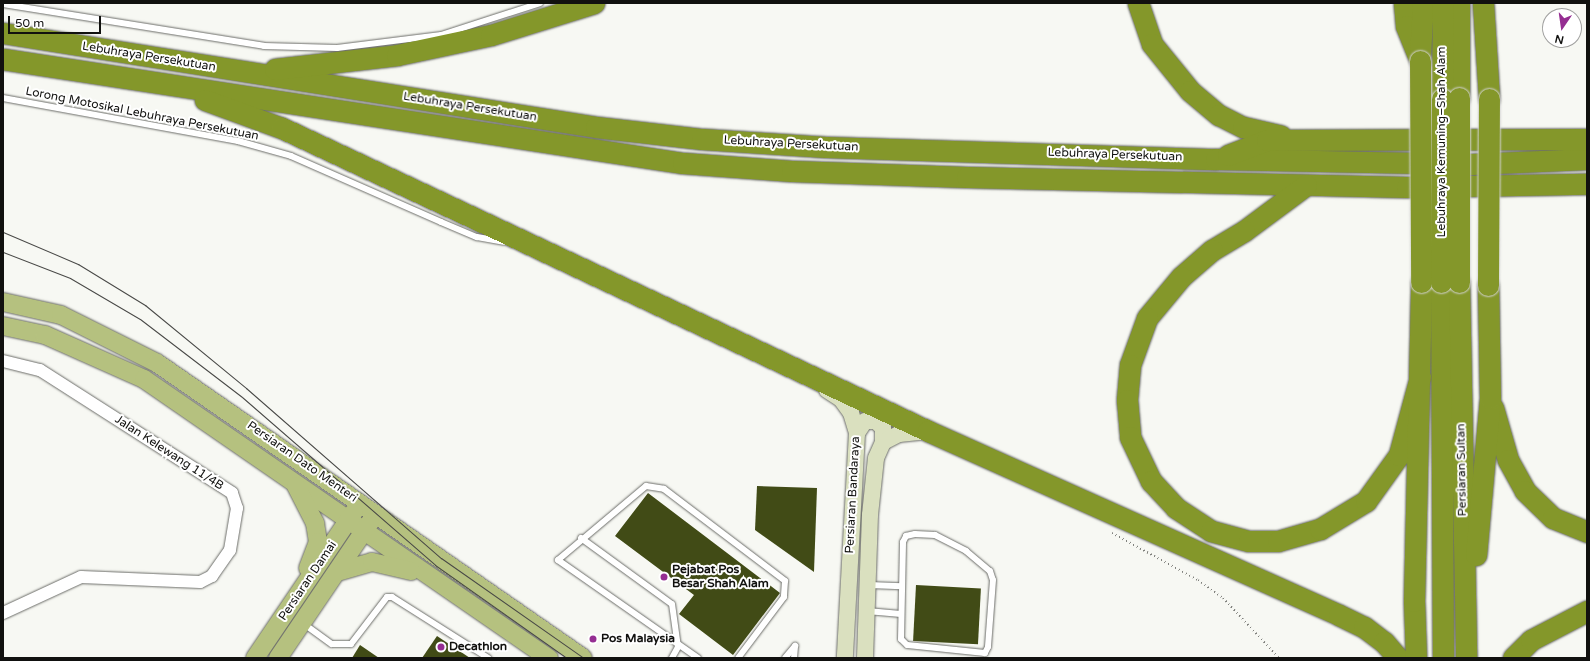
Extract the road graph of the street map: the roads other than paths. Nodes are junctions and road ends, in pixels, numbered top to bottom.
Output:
1 (540, 3) edge
2 (594, 3) edge
3 (1138, 3) edge
4 (1404, 3) edge
5 (1423, 3) edge
6 (1442, 3) edge
7 (1459, 3) edge
8 (1483, 3) edge
9 (1489, 3) edge
10 (3, 4) edge
11 (1485, 29) junction
12 (3, 33) edge
13 (3, 59) edge
14 (1420, 61) junction
15 (244, 72) junction
16 (159, 84) junction
17 (3, 98) edge
18 (1450, 98) junction
19 (1587, 139) edge
20 (1316, 140) junction
21 (1216, 159) junction
22 (1587, 159) edge
23 (1306, 185) junction
24 (1582, 186) edge
25 (545, 250) junction
26 (1440, 282) junction
27 (3, 302) edge
28 (3, 326) edge
29 (3, 361) edge
30 (788, 366) junction
31 (1420, 377) junction
32 (1490, 398) junction
33 (928, 431) junction
34 (857, 432) junction
35 (883, 442) junction
36 (294, 483) junction
37 (360, 503) junction
38 (376, 514) junction
39 (348, 521) junction
40 (364, 532) junction
41 (1587, 532) edge
42 (581, 538) junction
43 (337, 572) junction
44 (429, 577) junction
45 (868, 584) junction
46 (902, 586) junction
47 (299, 595) junction
48 (866, 611) junction
49 (1587, 611) edge
50 (3, 613) edge
51 (901, 614) junction
52 (302, 623) junction
53 (1465, 623) junction
54 (846, 642) junction
55 (678, 647) junction
56 (255, 658) edge
57 (278, 658) edge
58 (488, 658) edge
59 (549, 658) edge
60 (583, 658) edge
61 (672, 658) edge
62 (698, 658) edge
63 (738, 658) edge
64 (785, 658) edge
65 (794, 658) edge
66 (840, 658) edge
67 (845, 658) edge
68 (865, 658) edge
69 (1398, 658) edge
70 (1416, 658) edge
71 (1443, 658) edge
72 (1466, 658) edge
73 (1513, 658) edge

1 - 10 lane
2 - 15 highway
3 - 20 highway
4 - 14 highway
5 - 14 highway
6 - 18 highway, Lebuhraya Kemuning–Shah Alam
7 - 18 highway, Lebuhraya Kemuning–Shah Alam
8 - 11 highway
9 - 11 highway
11 - 32 highway, bridge
12 - 15 highway, Lebuhraya Persekutuan
13 - 16 highway, Lebuhraya Persekutuan
14 - 26 highway, bridge
15 - 21 highway, Lebuhraya Persekutuan
16 - 23 highway, Lebuhraya Persekutuan
16 - 25 highway
17 - 25 lane, Lorong Motosikal Lebuhraya Persekutuan
18 - 26 highway, Lebuhraya Kemuning–Shah Alam, bridge
19 - 20 highway
20 - 21 highway
21 - 22 highway, Lebuhraya Persekutuan
23 - 24 highway, Lebuhraya Persekutuan
23 - 31 highway
25 - 30 highway
26 - 31 highway
26 - 53 highway, Persiaran Sultan
26 - 71 highway, Persiaran Sultan
27 - 37 main road, Persiaran Dato Menteri
28 - 36 main road, Persiaran Dato Menteri
29 - 50 street, Jalan Kelewang 11/4B
30 - 33 highway
30 - 34 main road, Persiaran Bandaraya
31 - 70 highway
32 - 41 highway
32 - 53 highway
33 - 35 main road
33 - 69 highway
34 - 35 main road
34 - 54 main road, Persiaran Bandaraya
35 - 45 main road, Persiaran Bandaraya
36 - 39 main road, Persiaran Dato Menteri
36 - 47 main road
37 - 38 main road, Persiaran Dato Menteri
37 - 39 main road, Persiaran Damai
38 - 40 main road, Persiaran Damai
38 - 60 main road, Persiaran Dato Menteri
39 - 40 main road, Persiaran Dato Menteri
39 - 47 main road, Persiaran Damai
40 - 43 main road, Persiaran Damai
40 - 44 main road, Persiaran Dato Menteri
42 - 55 lane
42 - 55 lane
42 - 63 lane
43 - 44 main road
43 - 52 main road, Persiaran Damai
44 - 59 main road, Persiaran Dato Menteri
45 - 46 lane
45 - 48 main road, Persiaran Bandaraya
46 - 51 lane
46 - 51 lane
47 - 56 main road, Persiaran Damai
48 - 51 lane
48 - 68 main road, Persiaran Bandaraya
49 - 73 highway
52 - 57 main road, Persiaran Damai
52 - 58 lane
53 - 72 highway, Persiaran Sultan
54 - 66 lane
54 - 67 main road, Persiaran Bandaraya
55 - 61 lane
55 - 62 lane
64 - 65 lane

